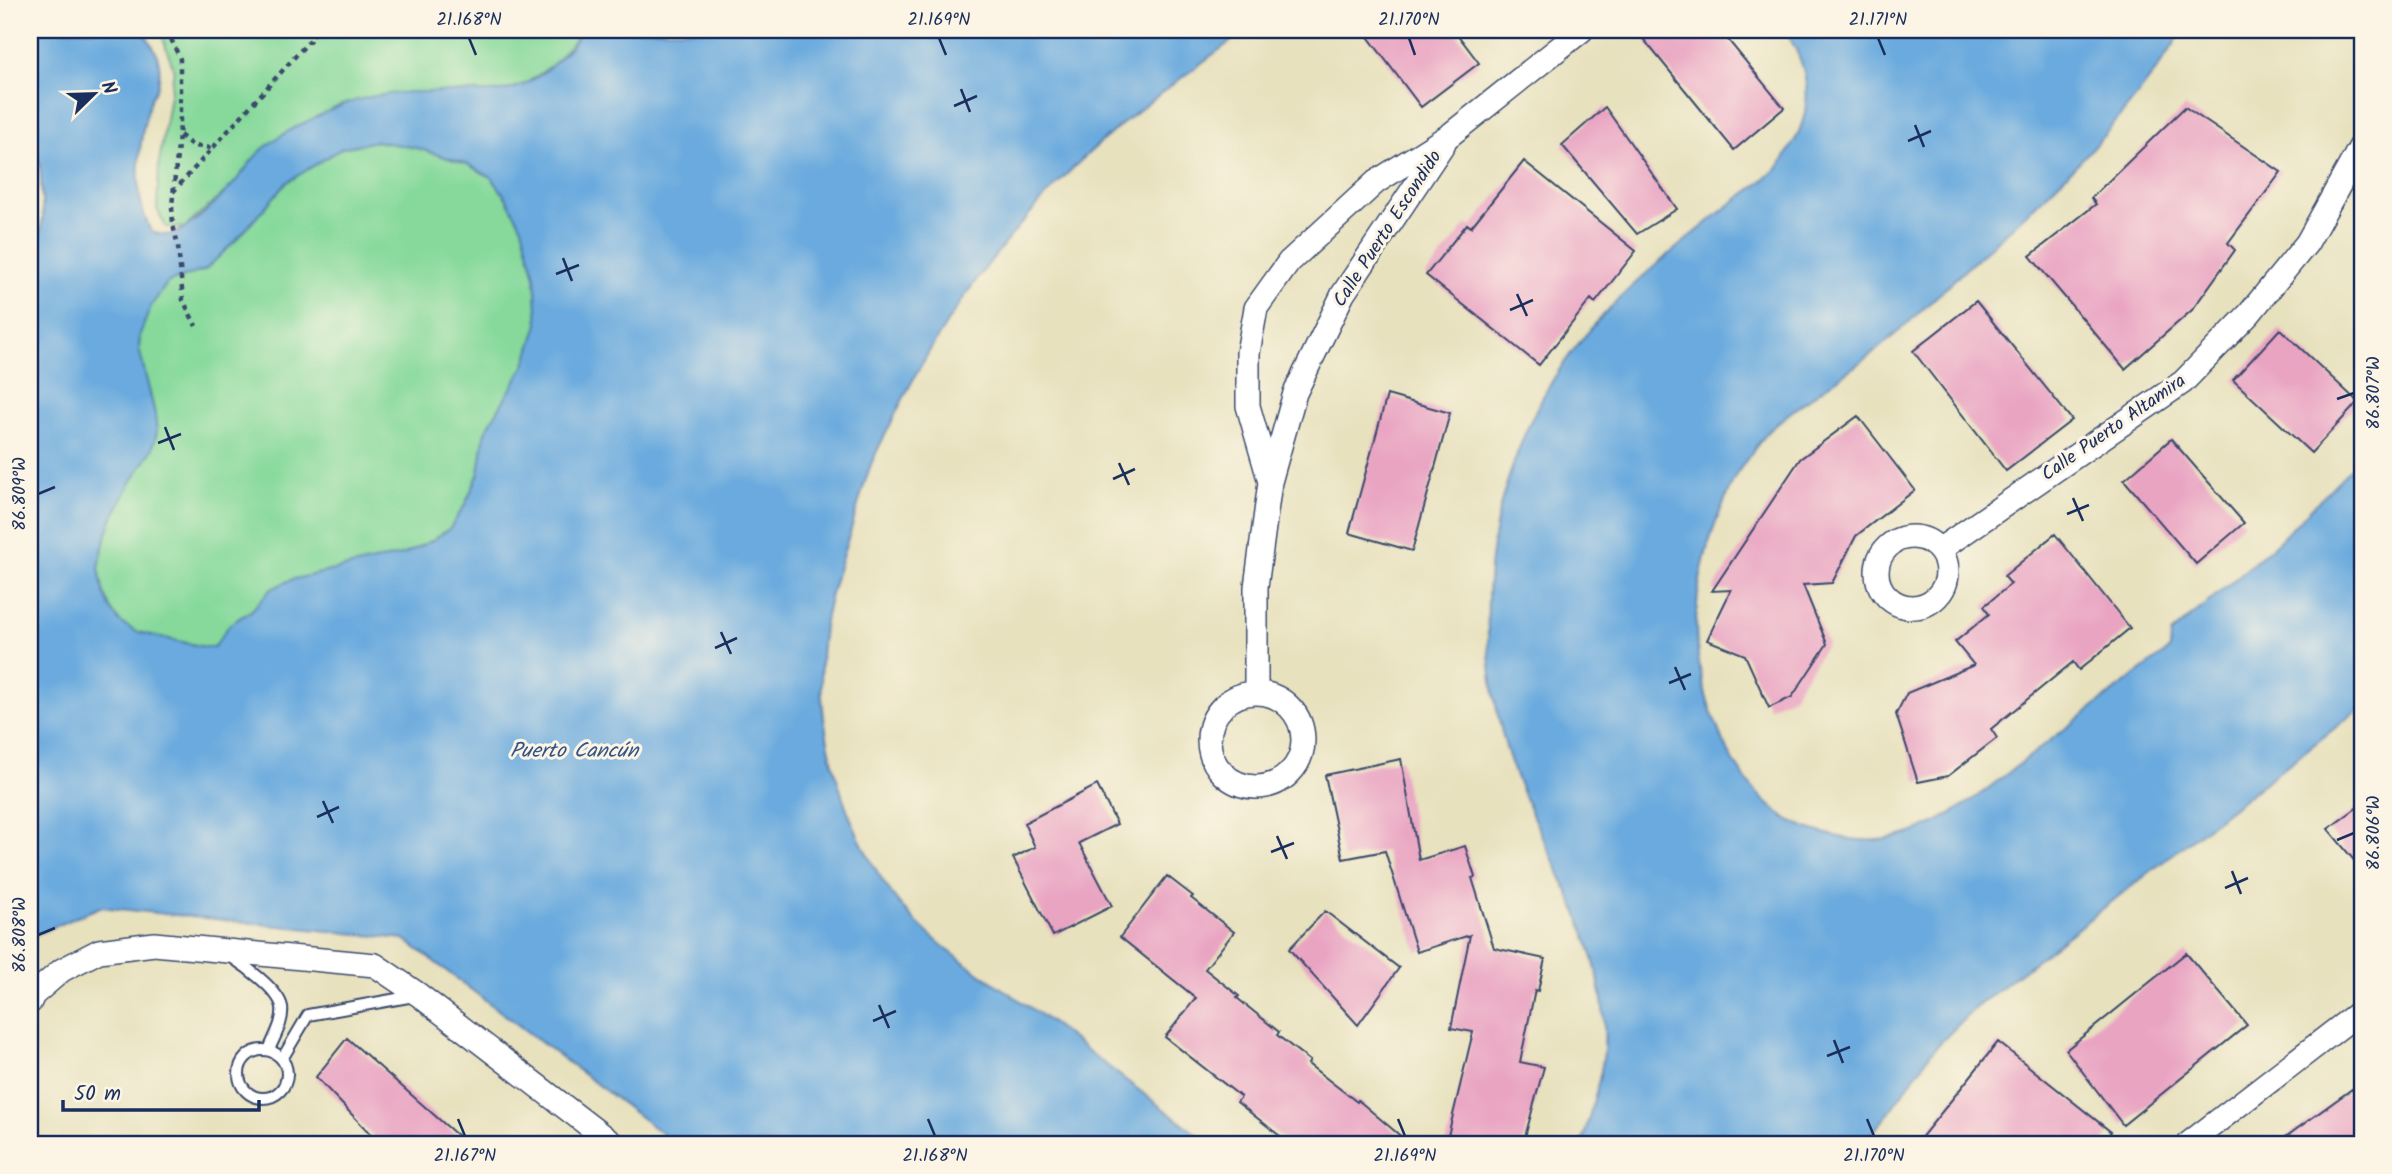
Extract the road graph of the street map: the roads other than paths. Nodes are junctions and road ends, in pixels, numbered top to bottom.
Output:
1 (1582, 30) edge
2 (1450, 135) junction
3 (2362, 144) edge
4 (1270, 482) junction
5 (1939, 550) dead end
6 (1256, 693) junction
7 (222, 950) junction
8 (419, 995) junction
9 (30, 1002) edge
10 (2362, 1010) edge
11 (269, 1050) junction
12 (282, 1059) junction
13 (613, 1144) edge
14 (2188, 1144) edge

1 - 2 street, Calle Puerto Escondido
2 - 4 street, Calle Puerto Escondido
2 - 4 street, Calle Puerto Escondido
3 - 5 street, Calle Puerto Altamira
4 - 6 street, Calle Puerto Escondido
6 - 6 street
7 - 8 street
7 - 9 street
7 - 11 lane
8 - 12 lane
8 - 13 street
10 - 14 street
11 - 12 lane
11 - 12 lane

